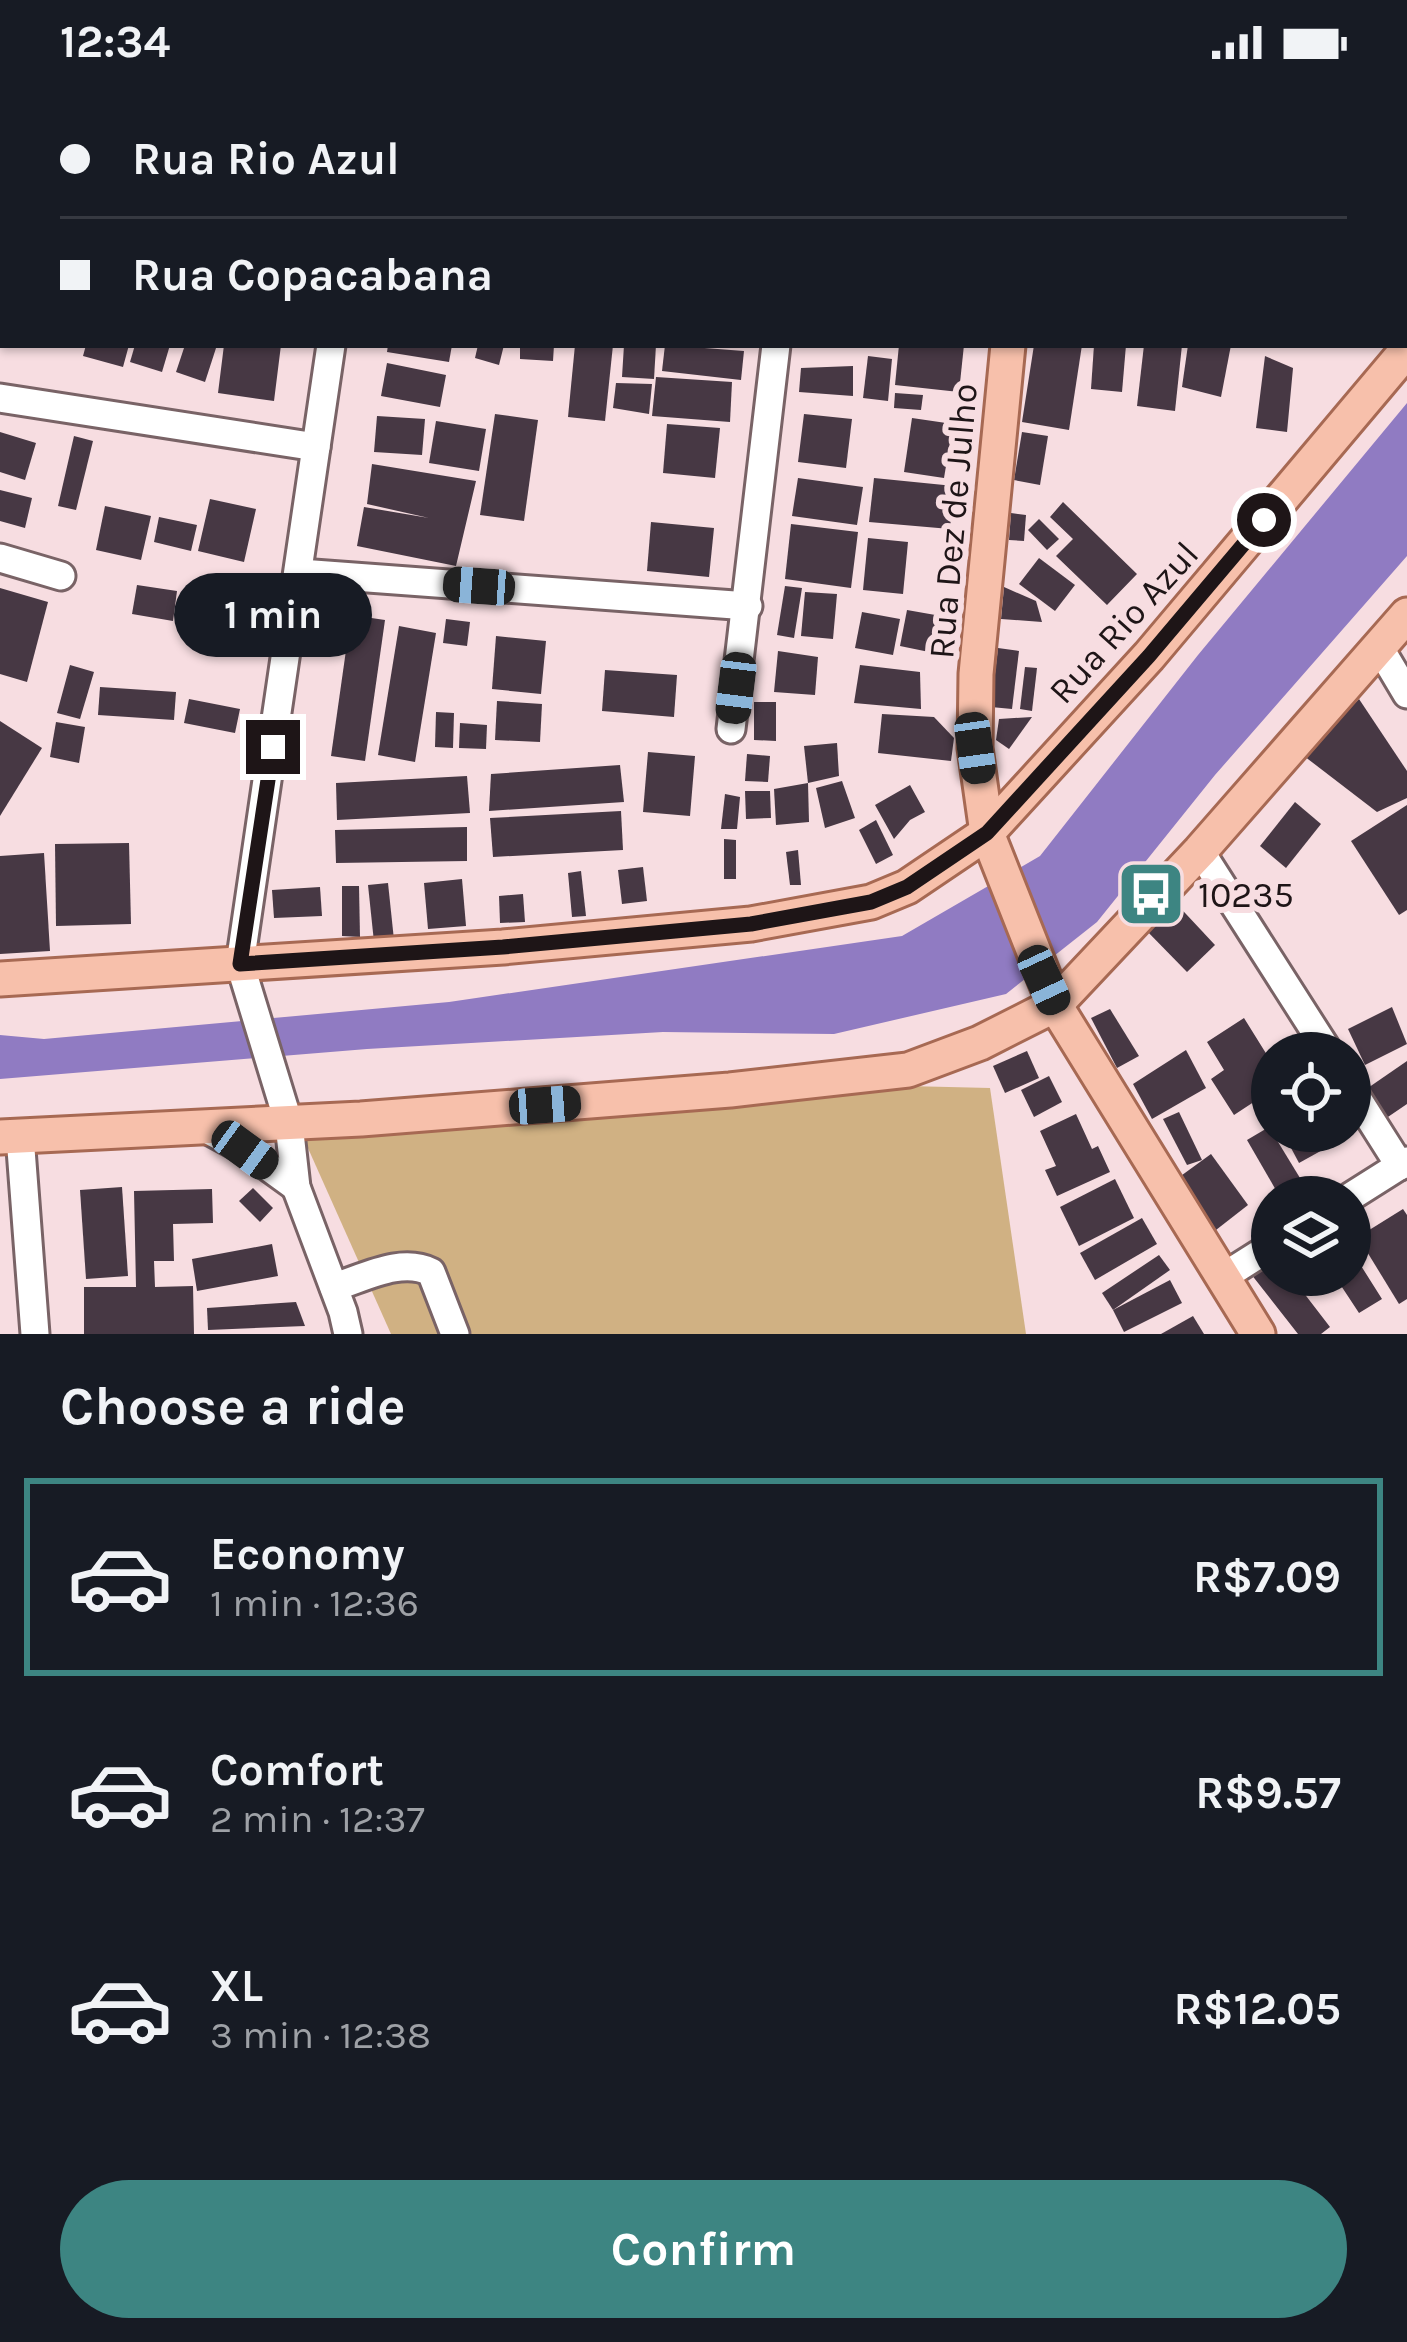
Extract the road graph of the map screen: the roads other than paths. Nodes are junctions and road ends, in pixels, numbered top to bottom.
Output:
1 (331, 348) edge
2 (776, 348) edge
3 (1008, 348) edge
4 (1407, 350) edge
5 (0, 398) edge
6 (316, 447) junction
7 (0, 558) edge
8 (300, 573) junction
9 (61, 576) dead end
10 (748, 606) junction
11 (1407, 615) edge
12 (1379, 647) junction
13 (1407, 694) edge
14 (731, 729) dead end
15 (991, 844) junction
16 (1200, 851) junction
17 (244, 976) junction
18 (0, 979) edge
19 (1050, 993) junction
20 (1315, 1032) edge
21 (286, 1115) junction
22 (1371, 1117) edge
23 (202, 1126) junction
24 (10, 1136) edge
25 (1404, 1163) edge
26 (1371, 1184) edge
27 (296, 1187) junction
28 (1251, 1259) edge
29 (1223, 1276) junction
30 (334, 1287) junction
31 (35, 1334) edge
32 (348, 1334) edge
33 (455, 1334) edge
34 (1258, 1334) edge

1 - 6 street
2 - 10 street
3 - 15 main road, Rua Dez de Julho
4 - 15 main road, Rua Rio Azul
5 - 6 street
6 - 8 street
7 - 9 street
8 - 10 street
8 - 17 street
10 - 14 street
11 - 12 main road
12 - 13 street
12 - 16 main road
15 - 17 main road, Rua Rio Azul
15 - 19 main road, Rua Dez de Julho
16 - 19 main road
16 - 20 street
17 - 18 main road, Rua Rio Azul
17 - 21 street
19 - 21 main road
19 - 29 main road, Rua Dez de Julho
21 - 23 main road
21 - 27 street
22 - 25 street
23 - 24 main road
23 - 27 street
24 - 31 street
25 - 26 street
27 - 30 street
28 - 29 street
29 - 34 main road, Rua Dez de Julho
30 - 32 street
30 - 33 street

